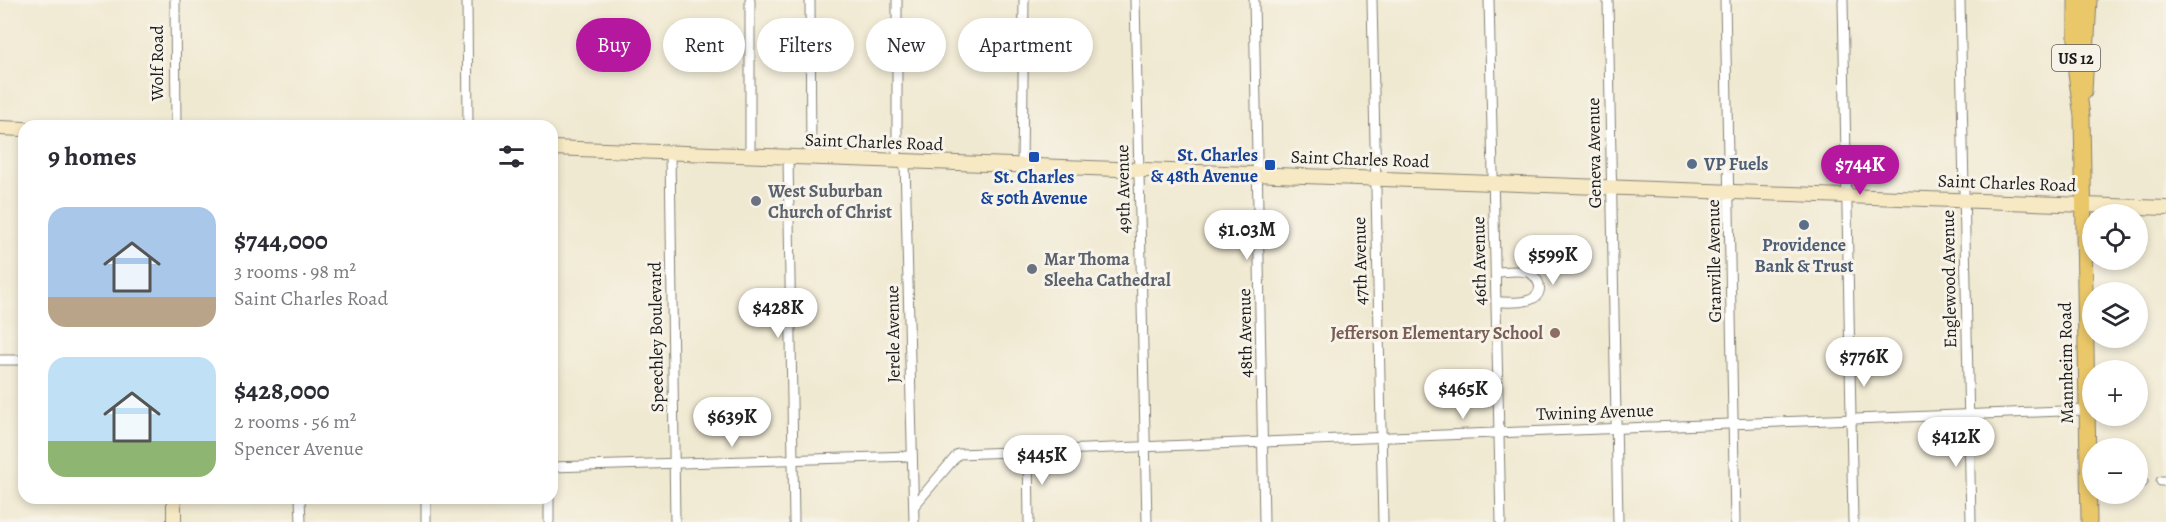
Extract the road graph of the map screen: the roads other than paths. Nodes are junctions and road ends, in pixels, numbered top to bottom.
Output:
1 (175, 0) edge
2 (467, 0) edge
3 (750, 0) edge
4 (810, 0) edge
5 (897, 0) edge
6 (1023, 0) edge
7 (1135, 0) edge
8 (1254, 0) edge
9 (1372, 0) edge
10 (1489, 0) edge
11 (1608, 0) edge
12 (1725, 0) edge
13 (1843, 0) edge
14 (1960, 0) edge
15 (2076, 0) edge
16 (2089, 0) edge
17 (2082, 116) junction
18 (176, 120) edge
19 (468, 120) edge
20 (0, 128) edge
21 (18, 129) edge
22 (558, 148) edge
23 (670, 152) junction
24 (750, 155) junction
25 (788, 157) junction
26 (811, 157) junction
27 (901, 161) junction
28 (1022, 165) junction
29 (1139, 170) junction
30 (1259, 174) junction
31 (1375, 178) junction
32 (1494, 182) junction
33 (1611, 187) junction
34 (1729, 191) junction
35 (1846, 195) junction
36 (1964, 200) junction
37 (2084, 203) junction
38 (2166, 208) edge
39 (1496, 272) junction
40 (1497, 302) junction
41 (0, 360) edge
42 (18, 360) edge
43 (2086, 360) edge
44 (2082, 410) edge
45 (1969, 413) junction
46 (1851, 418) junction
47 (1733, 422) junction
48 (1617, 428) junction
49 (1498, 432) junction
50 (1380, 436) junction
51 (1263, 441) junction
52 (1145, 446) junction
53 (1028, 450) junction
54 (912, 456) junction
55 (793, 459) junction
56 (674, 464) junction
57 (558, 467) edge
58 (174, 504) edge
59 (300, 504) edge
60 (426, 504) edge
61 (549, 504) edge
62 (2089, 504) edge
63 (914, 506) junction
64 (174, 522) edge
65 (301, 522) edge
66 (426, 522) edge
67 (549, 522) edge
68 (675, 522) edge
69 (794, 522) edge
70 (914, 522) edge
71 (1029, 522) edge
72 (1147, 522) edge
73 (1264, 522) edge
74 (1383, 522) edge
75 (1501, 522) edge
76 (1618, 522) edge
77 (1735, 522) edge
78 (1853, 522) edge
79 (1971, 522) edge
80 (2089, 522) edge

1 - 18 street, Wolf Road
2 - 19 street
3 - 24 street
4 - 26 street
5 - 27 street, Jerele Avenue
6 - 28 street
7 - 29 street, 49th Avenue
8 - 30 street, 48th Avenue
9 - 31 street, 47th Avenue
10 - 32 street, 46th Avenue
11 - 33 street, Geneva Avenue
12 - 34 street, Granville Avenue
13 - 35 street
14 - 36 street, Englewood Avenue
15 - 17 main road, US 12
16 - 17 main road, US 12
17 - 37 main road, US 12
20 - 21 main road
22 - 23 main road, Saint Charles Road
23 - 24 main road, Saint Charles Road
23 - 56 street, Speechley Boulevard
24 - 25 main road, Saint Charles Road
25 - 26 main road, Saint Charles Road
25 - 55 street
26 - 27 main road, Saint Charles Road
27 - 28 main road, Saint Charles Road
27 - 54 street, Jerele Avenue
28 - 29 main road, Saint Charles Road
29 - 30 main road, Saint Charles Road
29 - 52 street, 49th Avenue
30 - 31 main road, Saint Charles Road
30 - 51 street, 48th Avenue
31 - 32 main road, Saint Charles Road
31 - 50 street, 47th Avenue
32 - 33 main road, Saint Charles Road
32 - 39 street, 46th Avenue
33 - 34 main road, Saint Charles Road
33 - 48 street, Geneva Avenue
34 - 35 main road, Saint Charles Road
34 - 47 street, Granville Avenue
35 - 36 main road, Saint Charles Road
35 - 46 street
36 - 37 main road, Saint Charles Road
36 - 45 street, Englewood Avenue
37 - 38 main road, Saint Charles Road
37 - 43 main road, Mannheim Road / US 12
39 - 40 street, 46th Avenue
39 - 40 street
40 - 49 street, 46th Avenue
41 - 42 street
44 - 45 street, Twining Avenue
45 - 46 street, Twining Avenue
45 - 79 street, Englewood Avenue
46 - 47 street, Twining Avenue
46 - 78 street
47 - 48 street, Twining Avenue
47 - 77 street, Granville Avenue
48 - 49 street, Twining Avenue
48 - 76 street, Geneva Avenue
49 - 50 street, Twining Avenue
49 - 75 street, 46th Avenue
50 - 51 street, Twining Avenue
50 - 74 street, 47th Avenue
51 - 52 street, Twining Avenue
51 - 73 street, 48th Avenue
52 - 53 street, Twining Avenue
52 - 72 street, 49th Avenue
53 - 63 street, Twining Avenue
53 - 71 street
54 - 55 street
54 - 63 street, Jerele Avenue
55 - 56 street
55 - 69 street
56 - 57 street
56 - 68 street, Speechley Boulevard
58 - 64 main road
59 - 65 street
60 - 66 street
61 - 67 street
62 - 80 main road, Mannheim Road / US 12
63 - 70 street, Jerele Avenue

